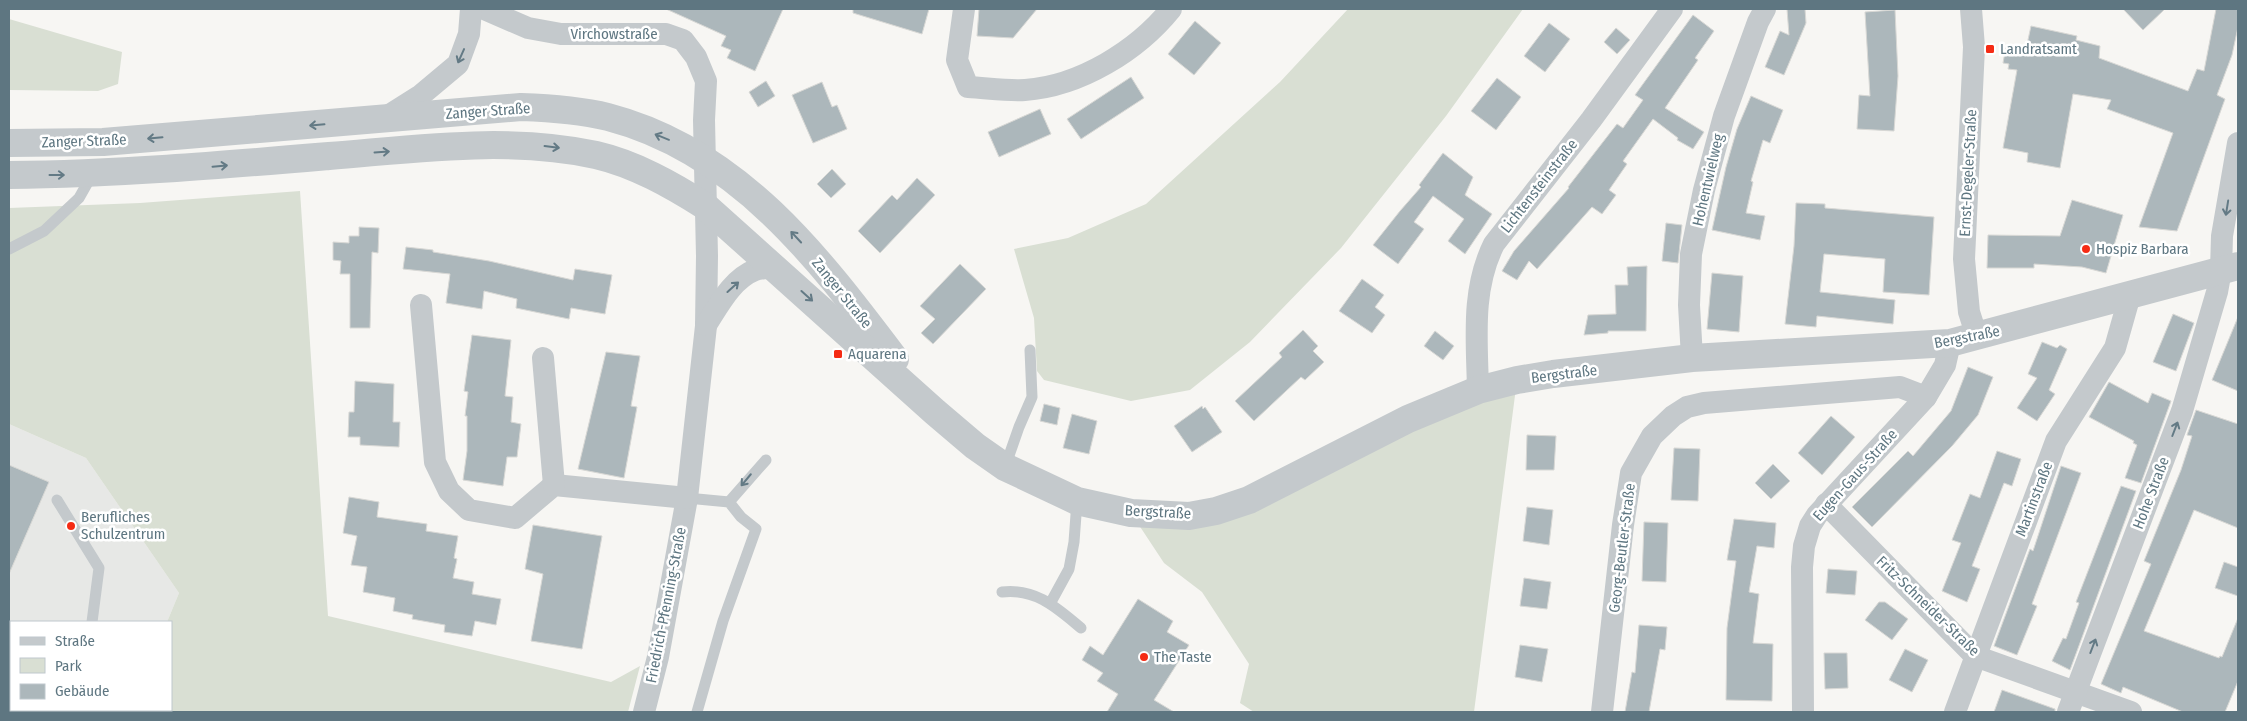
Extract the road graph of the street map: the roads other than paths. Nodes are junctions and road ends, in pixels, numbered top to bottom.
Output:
1 (471, 9) edge
2 (484, 9) edge
3 (964, 9) edge
4 (1172, 9) edge
5 (1672, 9) edge
6 (1765, 9) edge
7 (1971, 9) edge
8 (383, 119) junction
9 (9, 143) edge
10 (2238, 143) edge
11 (705, 158) junction
12 (9, 175) edge
13 (92, 175) junction
14 (705, 206) junction
15 (9, 249) edge
16 (775, 267) junction
17 (2230, 268) edge
18 (2130, 295) junction
19 (421, 306) dead end
20 (706, 326) junction
21 (1977, 337) junction
22 (1950, 344) junction
23 (1030, 350) dead end
24 (543, 358) dead end
25 (1692, 358) junction
26 (1478, 390) junction
27 (1926, 397) junction
28 (935, 412) junction
29 (766, 460) dead end
30 (1005, 467) junction
31 (554, 485) junction
32 (687, 498) junction
33 (58, 500) dead end
34 (1077, 501) junction
35 (728, 502) junction
36 (1826, 504) junction
37 (1002, 592) dead end
38 (1050, 602) junction
39 (92, 621) edge
40 (1081, 628) dead end
41 (1975, 656) junction
42 (2072, 702) edge
43 (644, 712) edge
44 (697, 712) edge
45 (1602, 712) edge
46 (1803, 712) edge
47 (1955, 712) edge
48 (2132, 712) edge

1 -> 8 street
2 - 11 street, Virchowstraße
3 - 4 street
5 - 26 street, Lichtensteinstraße
6 - 25 street, Hohentwielweg
7 - 21 street, Ernst-Degeler-Straße
8 -> 9 street, Zanger Straße
11 -> 8 street, Zanger Straße
10 -> 17 street, Hohe Straße
11 - 14 street, Friedrich-Pfenning-Straße
28 -> 11 street, Zanger Straße
12 -> 13 street, Zanger Straße
13 -> 14 street, Zanger Straße
13 - 15 lane
14 - 16 street, Zanger Straße
14 - 20 street, Friedrich-Pfenning-Straße
20 -> 16 street, Friedrich-Pfenning-Straße
16 -> 28 street, Zanger Straße
17 - 18 street, Bergstraße
42 -> 17 street, Hohe Straße
18 - 21 street, Bergstraße
18 - 41 street, Martinstraße
19 - 31 street
20 - 32 street, Friedrich-Pfenning-Straße
21 - 22 street, Bergstraße
22 - 25 street, Bergstraße
22 - 27 street, Eugen-Gaus-Straße
23 - 30 lane
24 - 31 street
25 - 26 street, Bergstraße
26 - 34 street, Bergstraße
27 - 36 street, Eugen-Gaus-Straße
27 - 45 street, Georg-Beutler-Straße
28 - 30 street, Bergstraße
29 -> 35 lane
30 - 34 street, Bergstraße
31 - 32 street
32 - 35 lane
32 - 43 street, Friedrich-Pfenning-Straße
33 - 39 lane
34 - 38 lane
35 - 44 lane
36 - 41 street, Fritz-Schneider-Straße
36 - 46 street, Eugen-Gaus-Straße
37 - 38 lane
38 - 40 lane
41 - 42 street, Fritz-Schneider-Straße
41 - 47 street, Martinstraße
42 - 48 street, Fritz-Schneider-Straße

